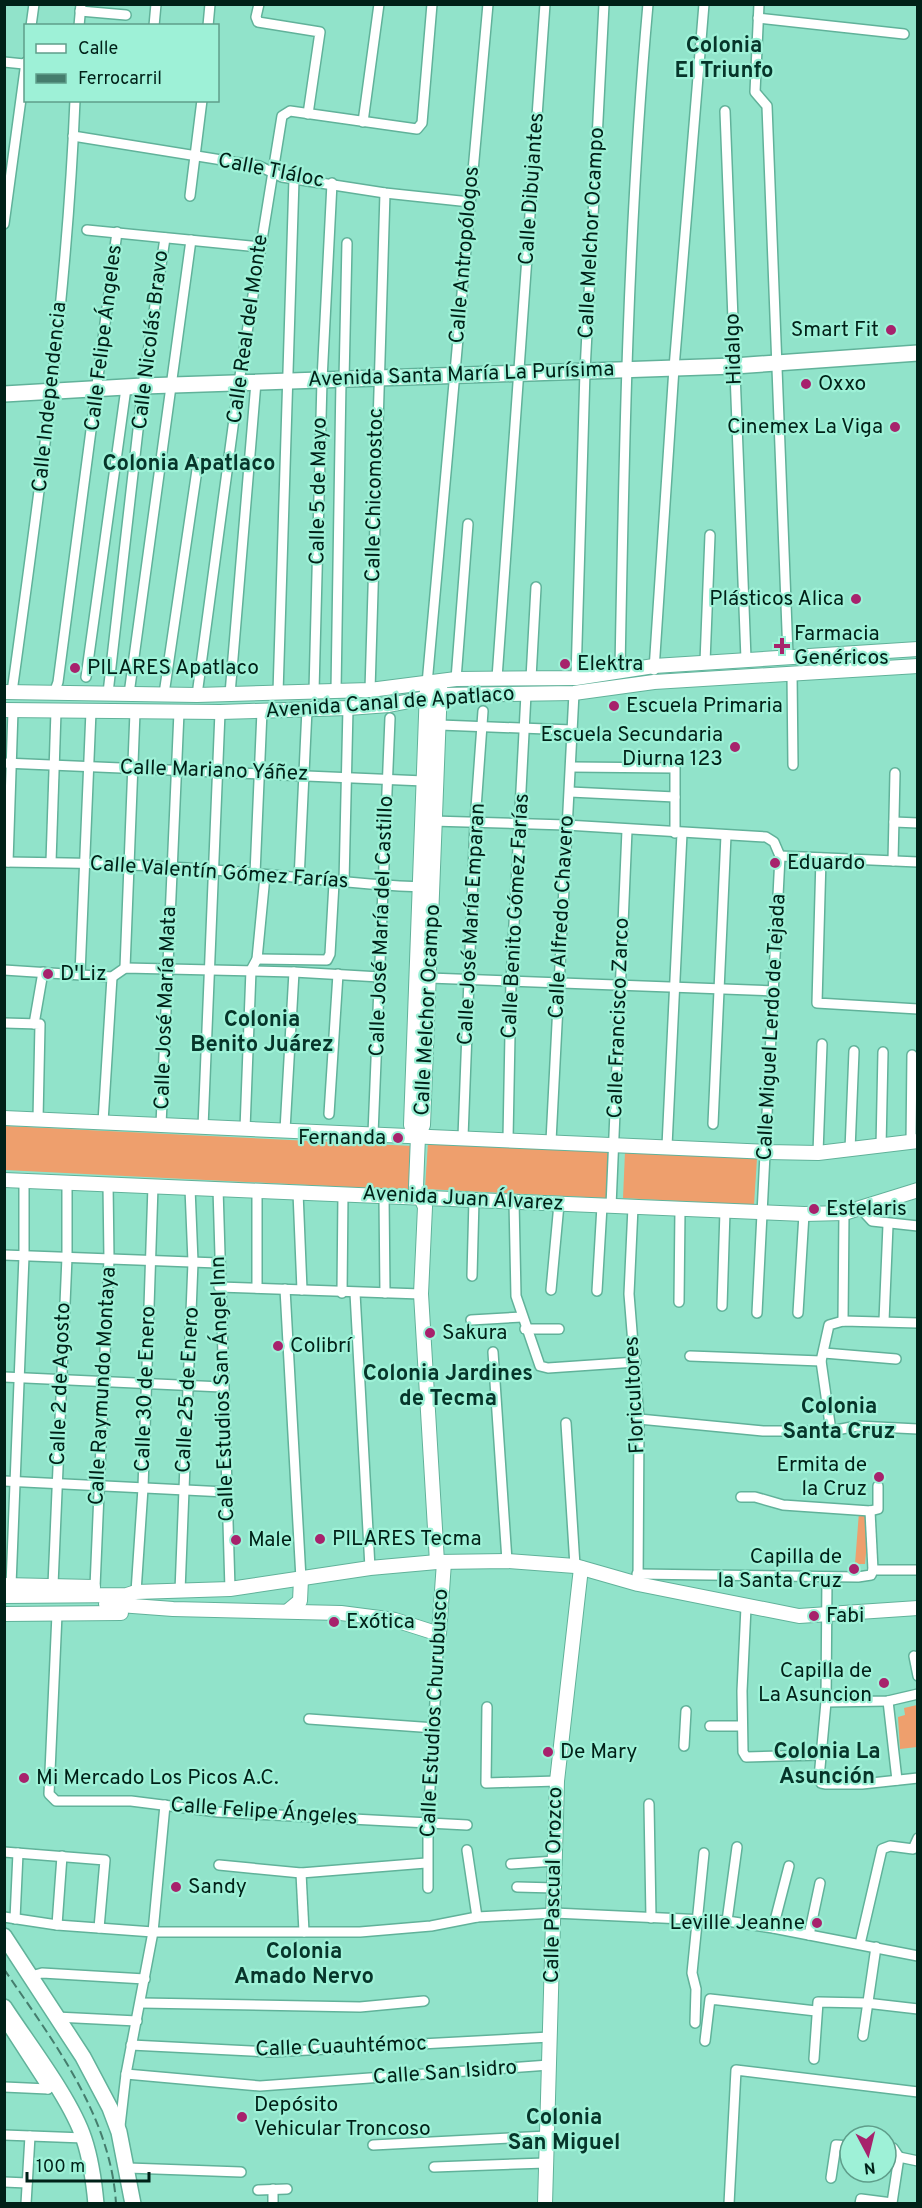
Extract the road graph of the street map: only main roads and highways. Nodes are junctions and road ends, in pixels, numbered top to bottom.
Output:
1 (918, 353) edge
2 (4, 394) edge
3 (4, 1936) edge
4 (4, 2007) edge
5 (96, 2204) edge
6 (133, 2204) edge

1 - 2 main road, Avenida Santa María La Purísima
3 - 6 main road
4 - 5 main road

